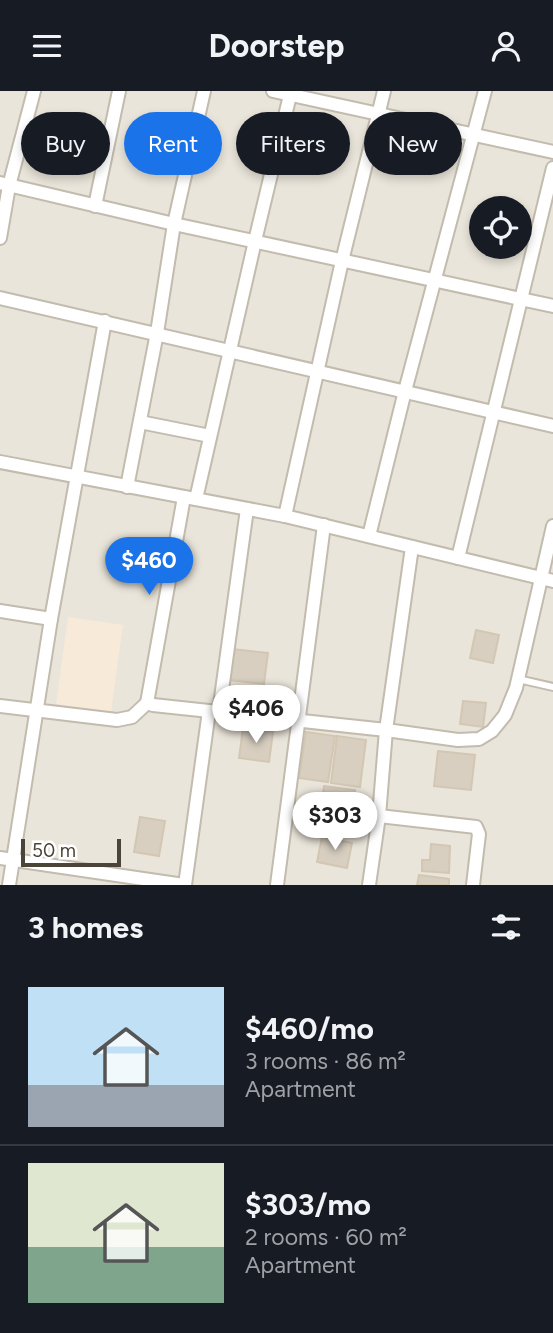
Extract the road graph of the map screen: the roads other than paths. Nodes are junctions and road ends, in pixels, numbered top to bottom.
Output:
1 (34, 91) edge
2 (119, 91) edge
3 (204, 91) edge
4 (274, 91) edge
5 (384, 91) edge
6 (485, 91) edge
7 (291, 93) edge
8 (370, 112) edge
9 (379, 112) edge
10 (462, 133) edge
11 (473, 135) junction
12 (553, 152) edge
13 (553, 168) edge
14 (364, 171) edge
15 (5, 184) edge
16 (95, 206) junction
17 (174, 224) junction
18 (0, 238) edge
19 (255, 241) junction
20 (342, 261) junction
21 (435, 281) junction
22 (0, 298) edge
23 (522, 299) junction
24 (553, 306) edge
25 (106, 321) junction
26 (157, 333) junction
27 (231, 350) junction
28 (318, 371) junction
29 (405, 391) junction
30 (493, 412) junction
31 (140, 422) junction
32 (553, 426) edge
33 (210, 436) junction
34 (0, 463) edge
35 (76, 477) junction
36 (127, 487) junction
37 (190, 498) junction
38 (247, 509) junction
39 (285, 516) junction
40 (324, 525) junction
41 (553, 526) edge
42 (369, 536) junction
43 (412, 547) junction
44 (458, 558) junction
45 (547, 580) edge
46 (0, 611) edge
47 (51, 619) junction
48 (518, 678) junction
49 (553, 687) edge
50 (147, 703) junction
51 (0, 706) edge
52 (37, 710) junction
53 (214, 711) junction
54 (298, 721) junction
55 (386, 730) junction
56 (379, 817) junction
57 (6, 859) edge
58 (9, 885) edge
59 (185, 885) edge
60 (277, 885) edge
61 (369, 885) edge
62 (473, 885) edge

1 - 15 street
2 - 16 street
3 - 17 street
4 - 7 street
5 - 9 street
6 - 11 street
7 - 8 street
7 - 19 street
10 - 11 street
11 - 12 street
11 - 21 street
13 - 23 street
14 - 20 street
15 - 16 street
15 - 18 street
16 - 17 street
17 - 19 street
17 - 26 street
19 - 20 street
19 - 27 street
20 - 21 street
20 - 28 street
21 - 23 street
21 - 29 street
22 - 25 street
23 - 24 street
23 - 30 street
25 - 26 street
25 - 35 street
26 - 27 street
26 - 31 street
27 - 28 street
27 - 33 street
28 - 29 street
28 - 39 street
29 - 30 street
29 - 42 street
30 - 32 street
30 - 44 street
31 - 33 street
31 - 36 street
33 - 37 street
34 - 35 street
35 - 36 street
35 - 47 street
36 - 37 street
37 - 38 street
37 - 50 street
38 - 39 street
38 - 53 street
39 - 40 street
40 - 42 street
40 - 54 street
41 - 45 street
42 - 43 street
43 - 44 street
43 - 55 street
44 - 45 street
45 - 48 street
46 - 47 street
47 - 52 street
48 - 49 lane
48 - 55 street
50 - 52 street
50 - 53 street
51 - 52 street
52 - 57 street
53 - 54 street
53 - 59 street
54 - 55 street
54 - 60 street
55 - 56 street
56 - 61 street
56 - 62 street
57 - 58 street
57 - 59 street

